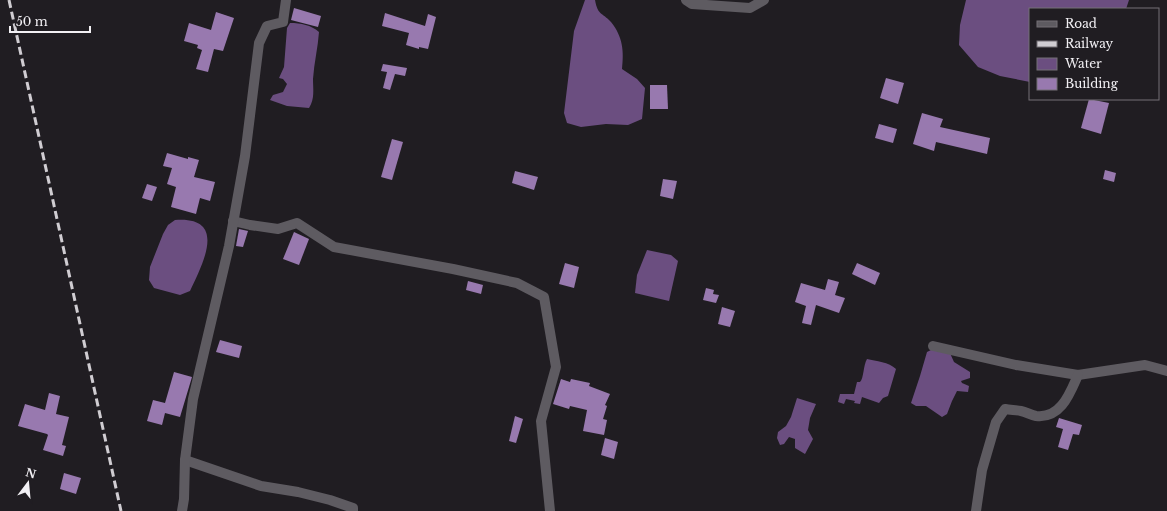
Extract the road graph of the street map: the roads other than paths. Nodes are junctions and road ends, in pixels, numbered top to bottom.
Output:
1 (286, 0) edge
2 (686, 0) edge
3 (764, 0) edge
4 (233, 221) junction
5 (933, 346) dead end
6 (1167, 371) edge
7 (1078, 375) junction
8 (184, 460) junction
9 (182, 511) edge
10 (353, 511) edge
11 (550, 511) edge
12 (976, 511) edge

1 - 4 street
2 - 3 street
4 - 8 street
4 - 11 street
5 - 7 street
6 - 7 street
7 - 12 street
8 - 9 street
8 - 10 street

